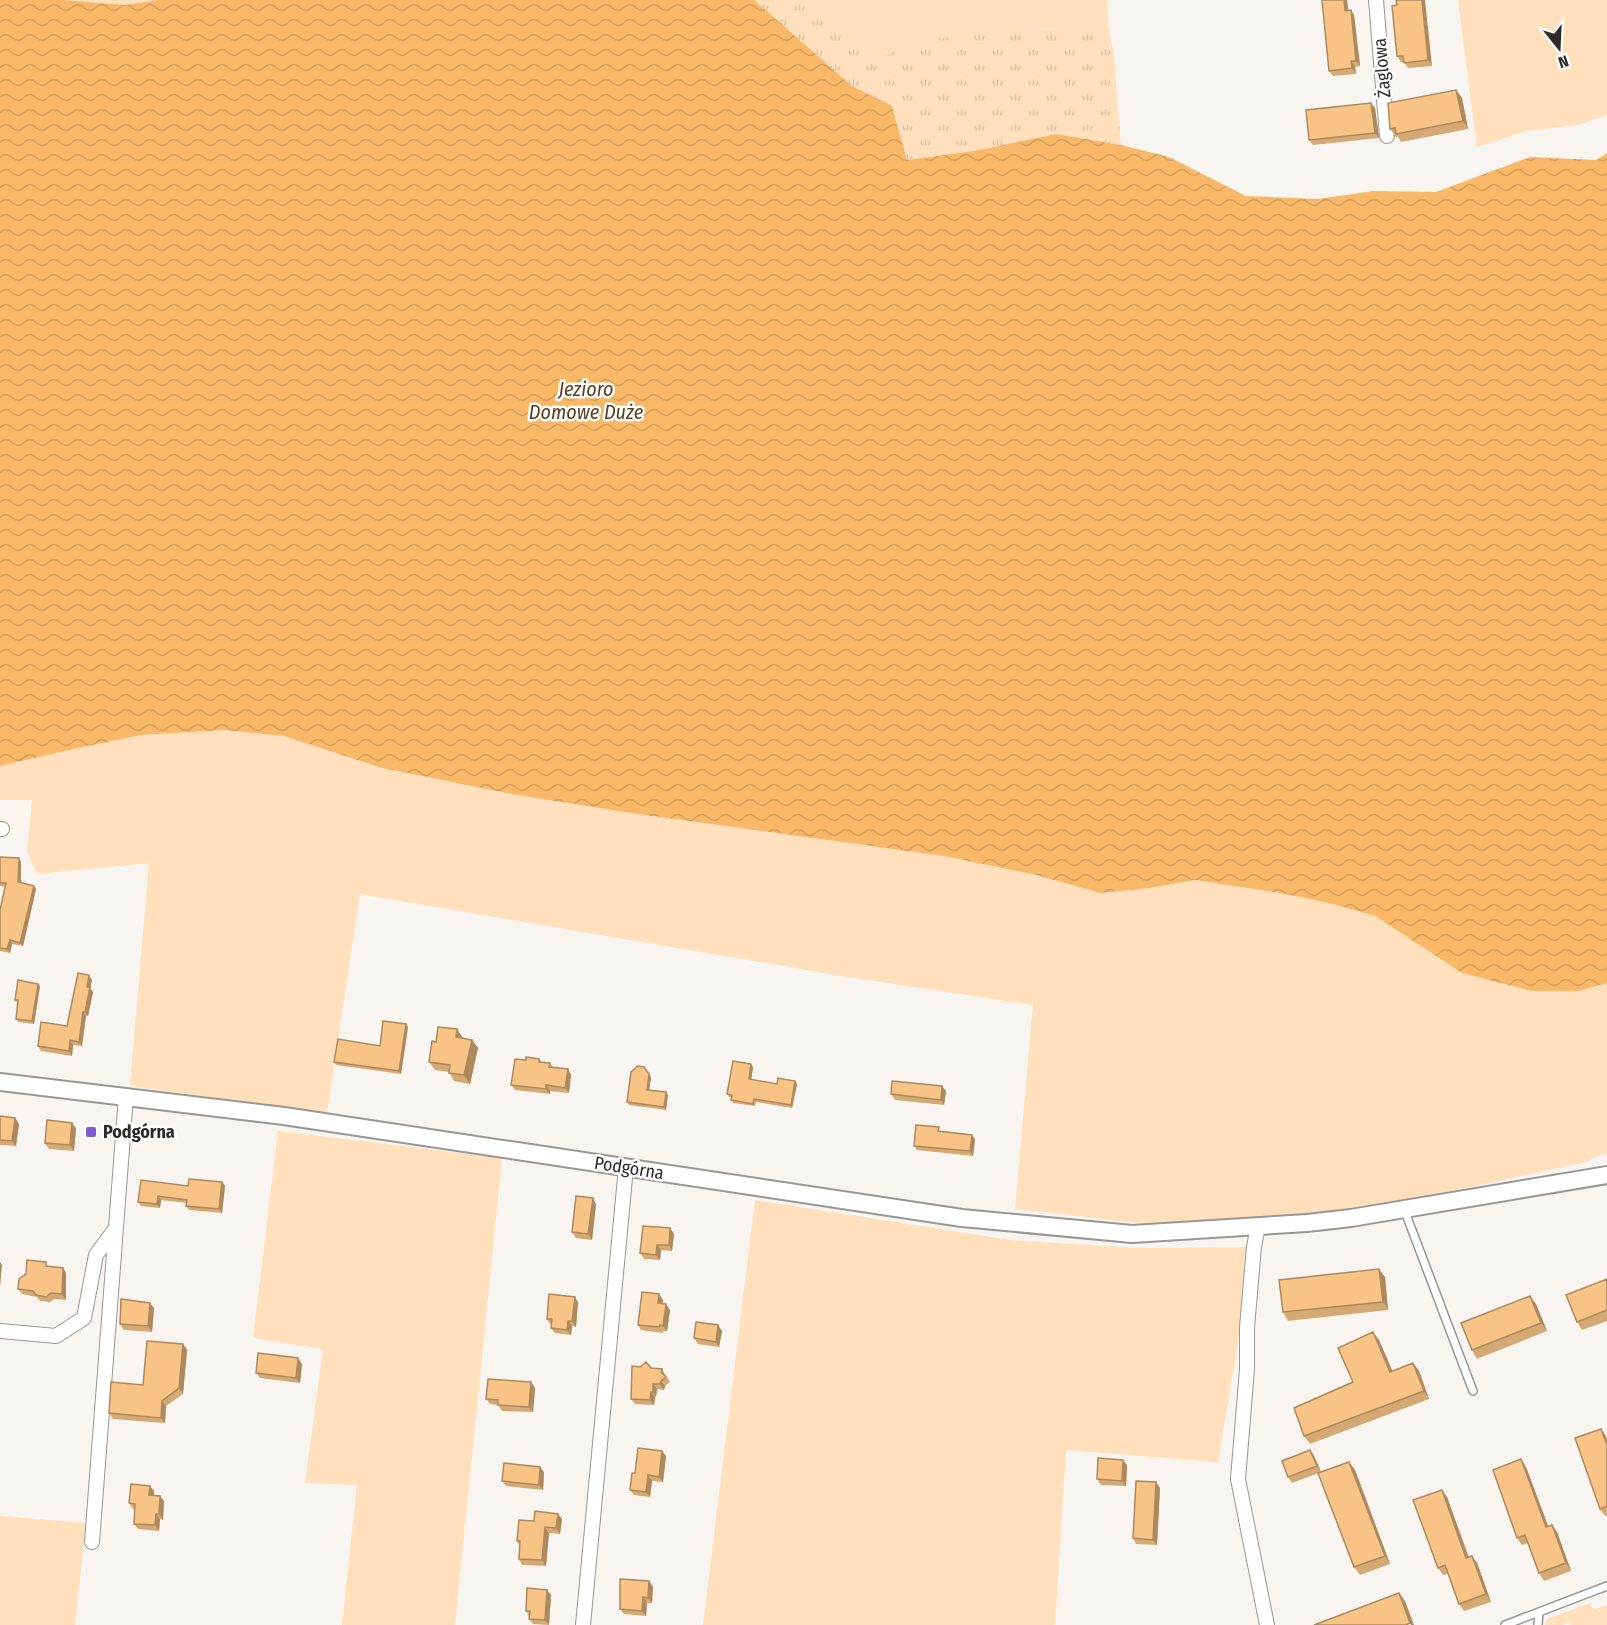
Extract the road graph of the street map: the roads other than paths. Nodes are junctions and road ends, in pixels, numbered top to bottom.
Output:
1 (1376, 0) edge
2 (1387, 136) edge
3 (0, 1082) edge
4 (126, 1096) junction
5 (626, 1167) junction
6 (1607, 1174) edge
7 (1404, 1209) junction
8 (1258, 1226) junction
9 (116, 1228) junction
10 (0, 1331) edge
11 (1473, 1391) dead end
12 (92, 1542) dead end
13 (1607, 1586) edge
14 (1539, 1612) junction
15 (583, 1625) edge
16 (1267, 1625) edge
17 (1505, 1625) edge
18 (1538, 1625) edge

1 - 2 street, Żaglowa
3 - 4 street, Podgórna
4 - 5 street, Podgórna
4 - 9 street
5 - 8 street, Podgórna
5 - 15 street
6 - 7 street, Podgórna
7 - 8 street, Podgórna
7 - 11 lane
8 - 16 street
9 - 10 street
9 - 12 street
13 - 14 lane
14 - 17 lane
14 - 18 lane

